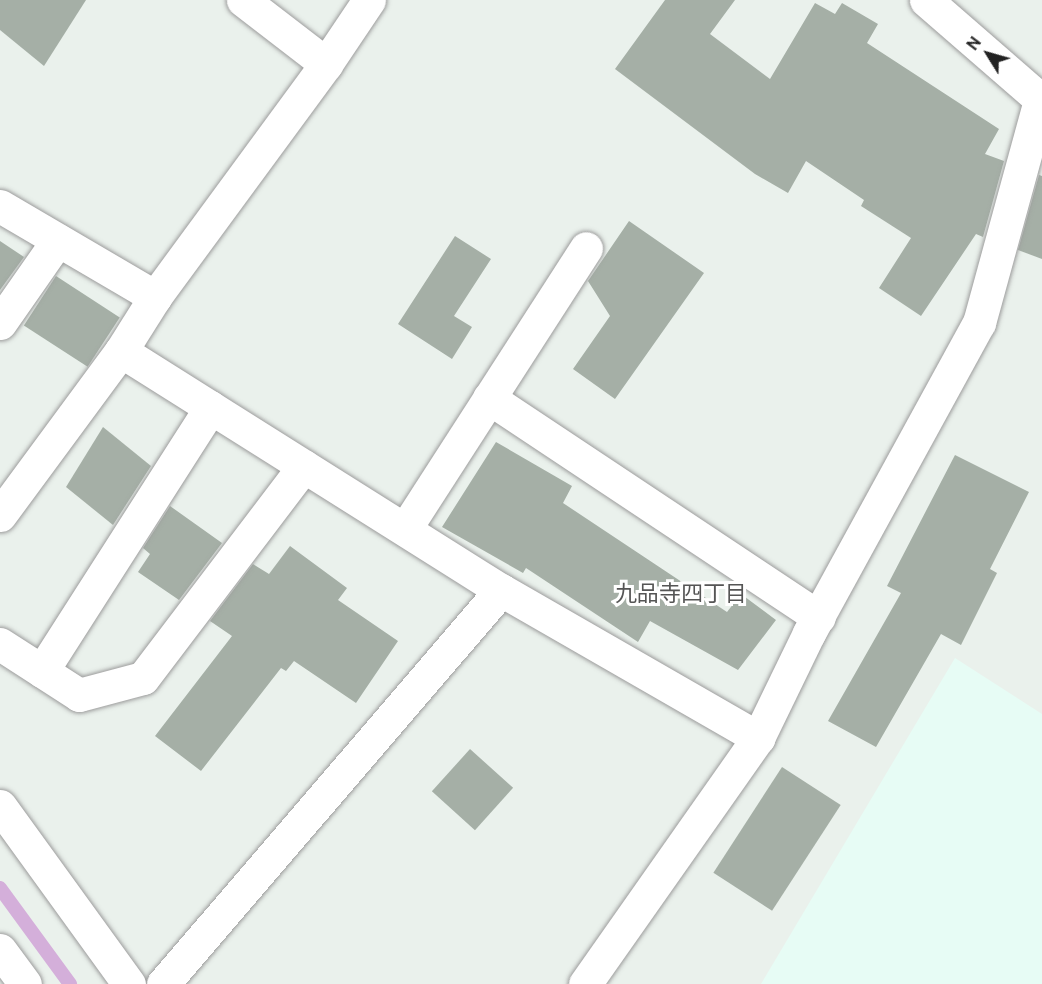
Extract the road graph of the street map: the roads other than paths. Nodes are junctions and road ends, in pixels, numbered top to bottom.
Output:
1 (243, 0) edge
2 (369, 0) edge
3 (926, 0) edge
4 (326, 64) junction
5 (1041, 100) edge
6 (0, 206) edge
7 (58, 240) junction
8 (585, 248) dead end
9 (155, 297) junction
10 (0, 324) edge
11 (121, 351) junction
12 (489, 398) junction
13 (211, 407) junction
14 (304, 466) junction
15 (0, 515) edge
16 (405, 529) junction
17 (501, 590) junction
18 (819, 617) junction
19 (0, 644) edge
20 (42, 671) junction
21 (758, 738) junction
22 (0, 806) edge
23 (0, 950) edge
24 (25, 984) edge
25 (129, 984) edge
26 (163, 984) edge
27 (585, 984) edge

1 - 4 street
2 - 4 street
3 - 5 street
4 - 9 street
5 - 18 street
6 - 7 street
7 - 9 street
7 - 10 street
8 - 12 street
9 - 11 street
11 - 13 street
11 - 15 street
12 - 16 street
12 - 18 street
13 - 14 street
13 - 20 street
14 - 16 street
14 - 20 street
16 - 17 street
17 - 21 street
17 - 26 street
18 - 21 street
19 - 20 street
21 - 27 street
22 - 25 street
23 - 24 street

